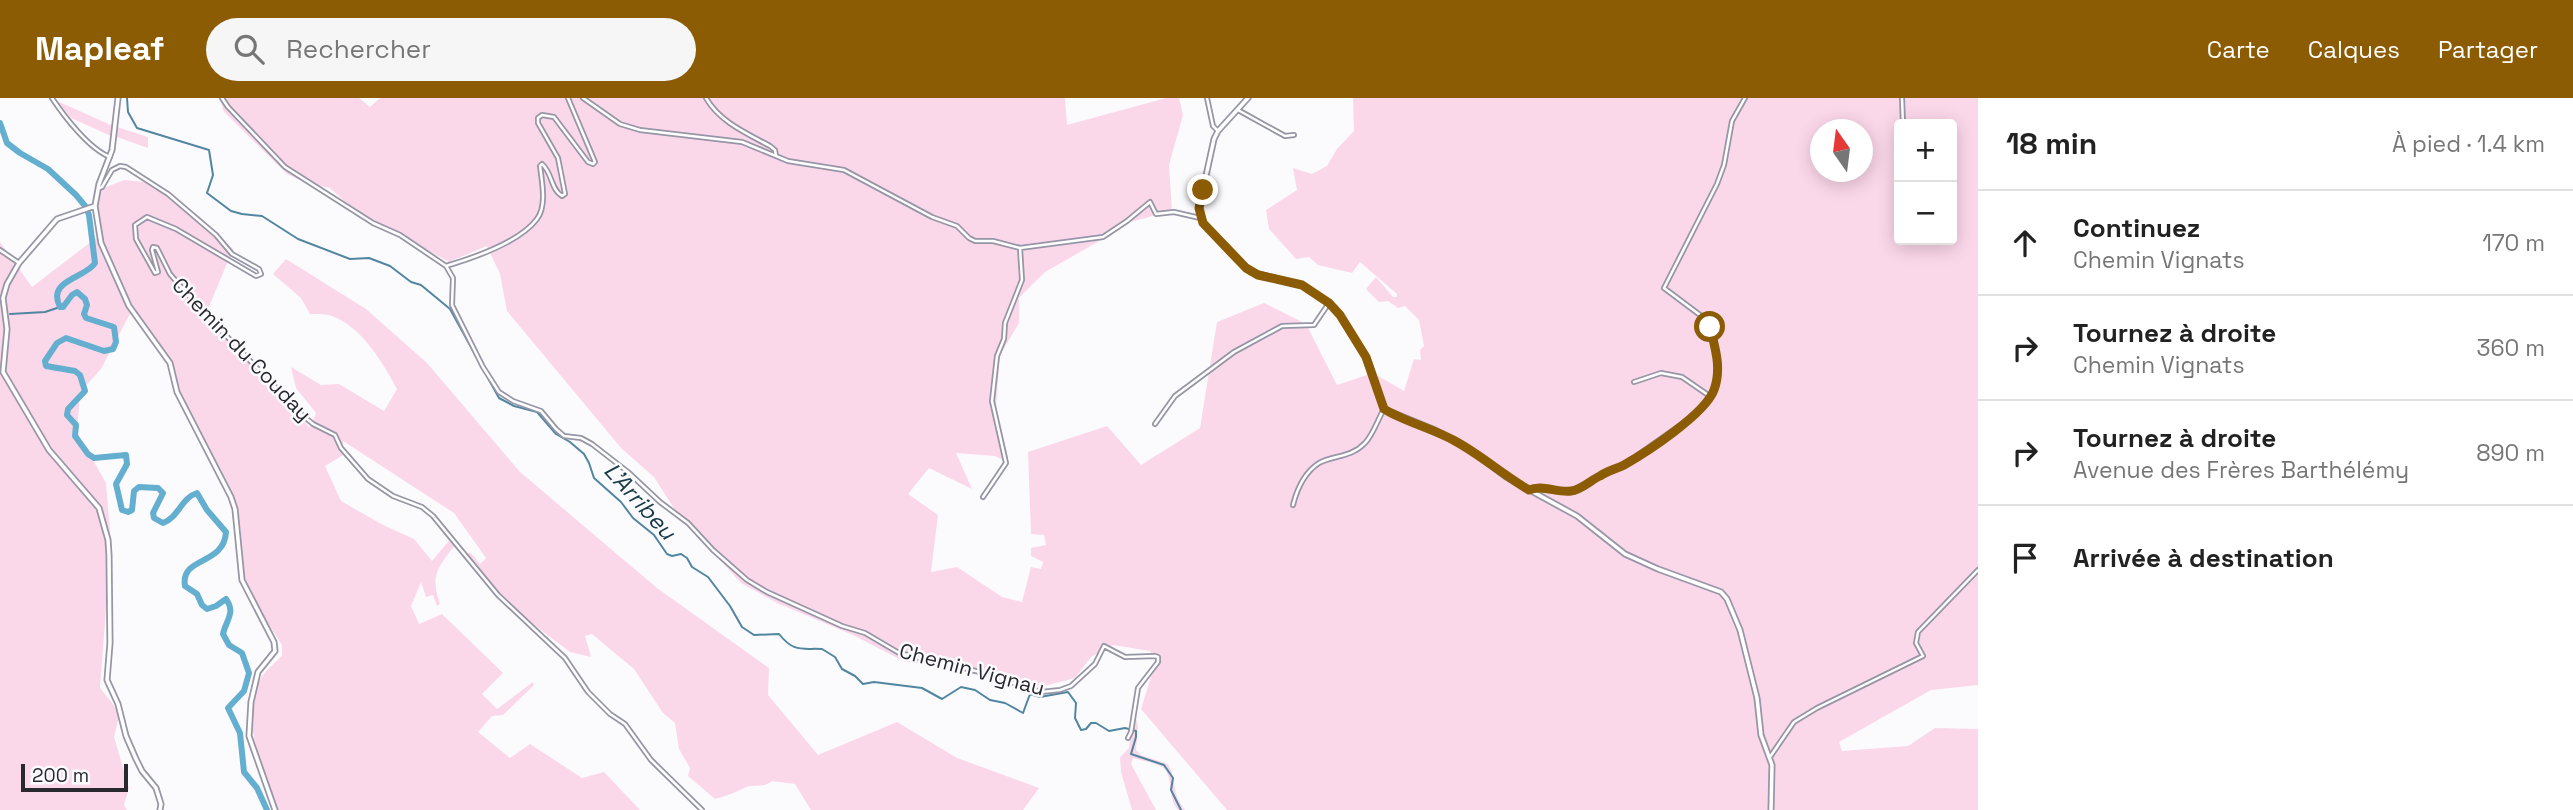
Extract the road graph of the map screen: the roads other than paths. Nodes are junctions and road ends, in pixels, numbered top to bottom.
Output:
1 (52, 98) edge
2 (118, 98) edge
3 (222, 98) edge
4 (568, 98) edge
5 (583, 98) edge
6 (706, 98) edge
7 (1207, 98) edge
8 (1248, 98) edge
9 (1745, 98) edge
10 (1902, 98) edge
11 (1238, 110) junction
12 (1903, 119) edge
13 (1218, 131) junction
14 (1294, 135) dead end
15 (110, 156) junction
16 (776, 156) junction
17 (99, 188) junction
18 (90, 209) junction
19 (1200, 218) junction
20 (1020, 247) junction
21 (0, 250) edge
22 (19, 262) junction
23 (446, 266) junction
24 (1329, 303) junction
25 (1633, 382) dead end
26 (1711, 397) junction
27 (1384, 409) junction
28 (1155, 424) dead end
29 (1529, 490) junction
30 (983, 496) dead end
31 (1293, 505) dead end
32 (1978, 570) edge
33 (1128, 738) dead end
34 (1770, 757) junction
35 (160, 810) edge
36 (275, 810) edge
37 (702, 810) edge
38 (1771, 810) edge

1 - 15 street
2 - 15 street
3 - 23 street
4 - 23 street
5 - 16 street
6 - 16 street
7 - 13 street
8 - 11 street
9 - 26 street
10 - 12 street
11 - 13 street
11 - 14 street
13 - 19 street
15 - 17 street
16 - 20 street
17 - 18 street
17 - 37 street, Chemin du Couday
18 - 22 street
18 - 36 street
19 - 20 street
19 - 24 street
20 - 30 street
21 - 22 street
22 - 35 street
23 - 33 street, Chemin Vignau
24 - 27 street
24 - 28 street
25 - 26 street
26 - 29 street
27 - 29 street
27 - 31 street
29 - 34 street
32 - 34 street
34 - 38 street

